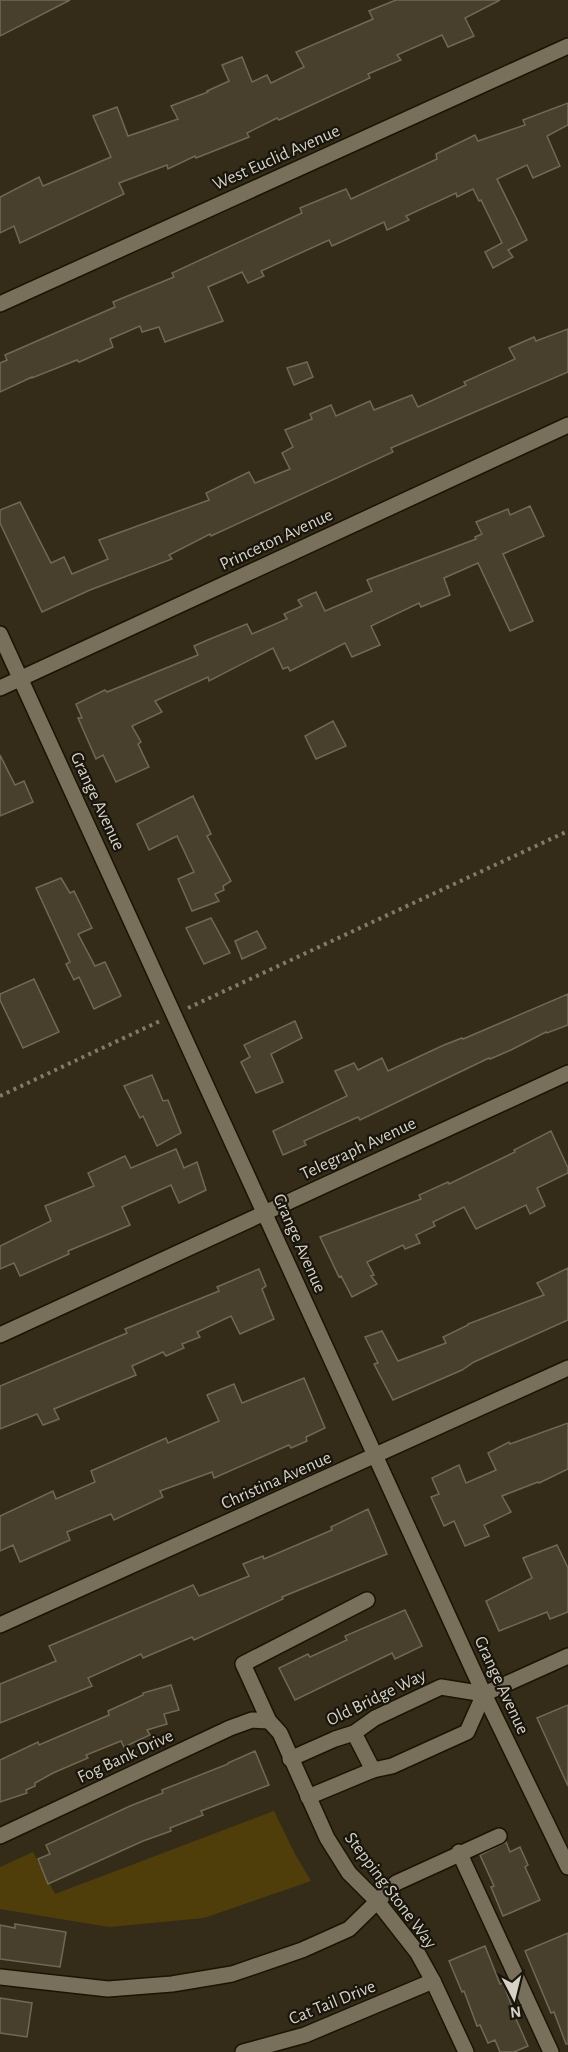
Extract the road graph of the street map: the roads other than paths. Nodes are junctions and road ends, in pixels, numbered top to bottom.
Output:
1 (568, 46) edge
2 (0, 304) edge
3 (568, 425) edge
4 (0, 634) edge
5 (20, 679) junction
6 (0, 688) edge
7 (568, 1073) edge
8 (265, 1213) junction
9 (0, 1335) edge
10 (568, 1368) edge
11 (375, 1457) junction
12 (368, 1600) dead end
13 (0, 1625) edge
14 (568, 1656) edge
15 (484, 1694) junction
16 (269, 1721) junction
17 (354, 1733) junction
18 (290, 1759) junction
19 (373, 1770) junction
20 (308, 1797) junction
21 (0, 1836) edge
22 (499, 1836) dead end
23 (459, 1852) junction
24 (568, 1867) edge
25 (377, 1901) junction
26 (0, 1977) edge
27 (433, 1981) junction
28 (243, 2052) edge
29 (466, 2052) edge
30 (551, 2052) edge

1 - 2 street, West Euclid Avenue
3 - 5 street, Princeton Avenue
4 - 5 street, Grange Avenue
5 - 6 street, Princeton Avenue
5 - 8 street, Grange Avenue
7 - 8 street, Telegraph Avenue
8 - 9 street, Telegraph Avenue
8 - 11 street, Grange Avenue
10 - 11 street, Christina Avenue
11 - 13 street, Christina Avenue
11 - 15 street, Grange Avenue
12 - 16 street, Stepping Stone Way
14 - 15 street
15 - 17 street, Old Bridge Way
15 - 19 street
15 - 24 street, Grange Avenue
16 - 18 street, Stepping Stone Way
16 - 21 street, Fog Bank Drive
17 - 18 street, Old Bridge Way
17 - 19 street
18 - 20 street, Stepping Stone Way
19 - 20 street
20 - 25 street, Stepping Stone Way
22 - 23 street
23 - 25 street
23 - 30 street
25 - 26 street
25 - 27 street, Stepping Stone Way
27 - 28 street, Cat Tail Drive
27 - 29 street, Stepping Stone Way

